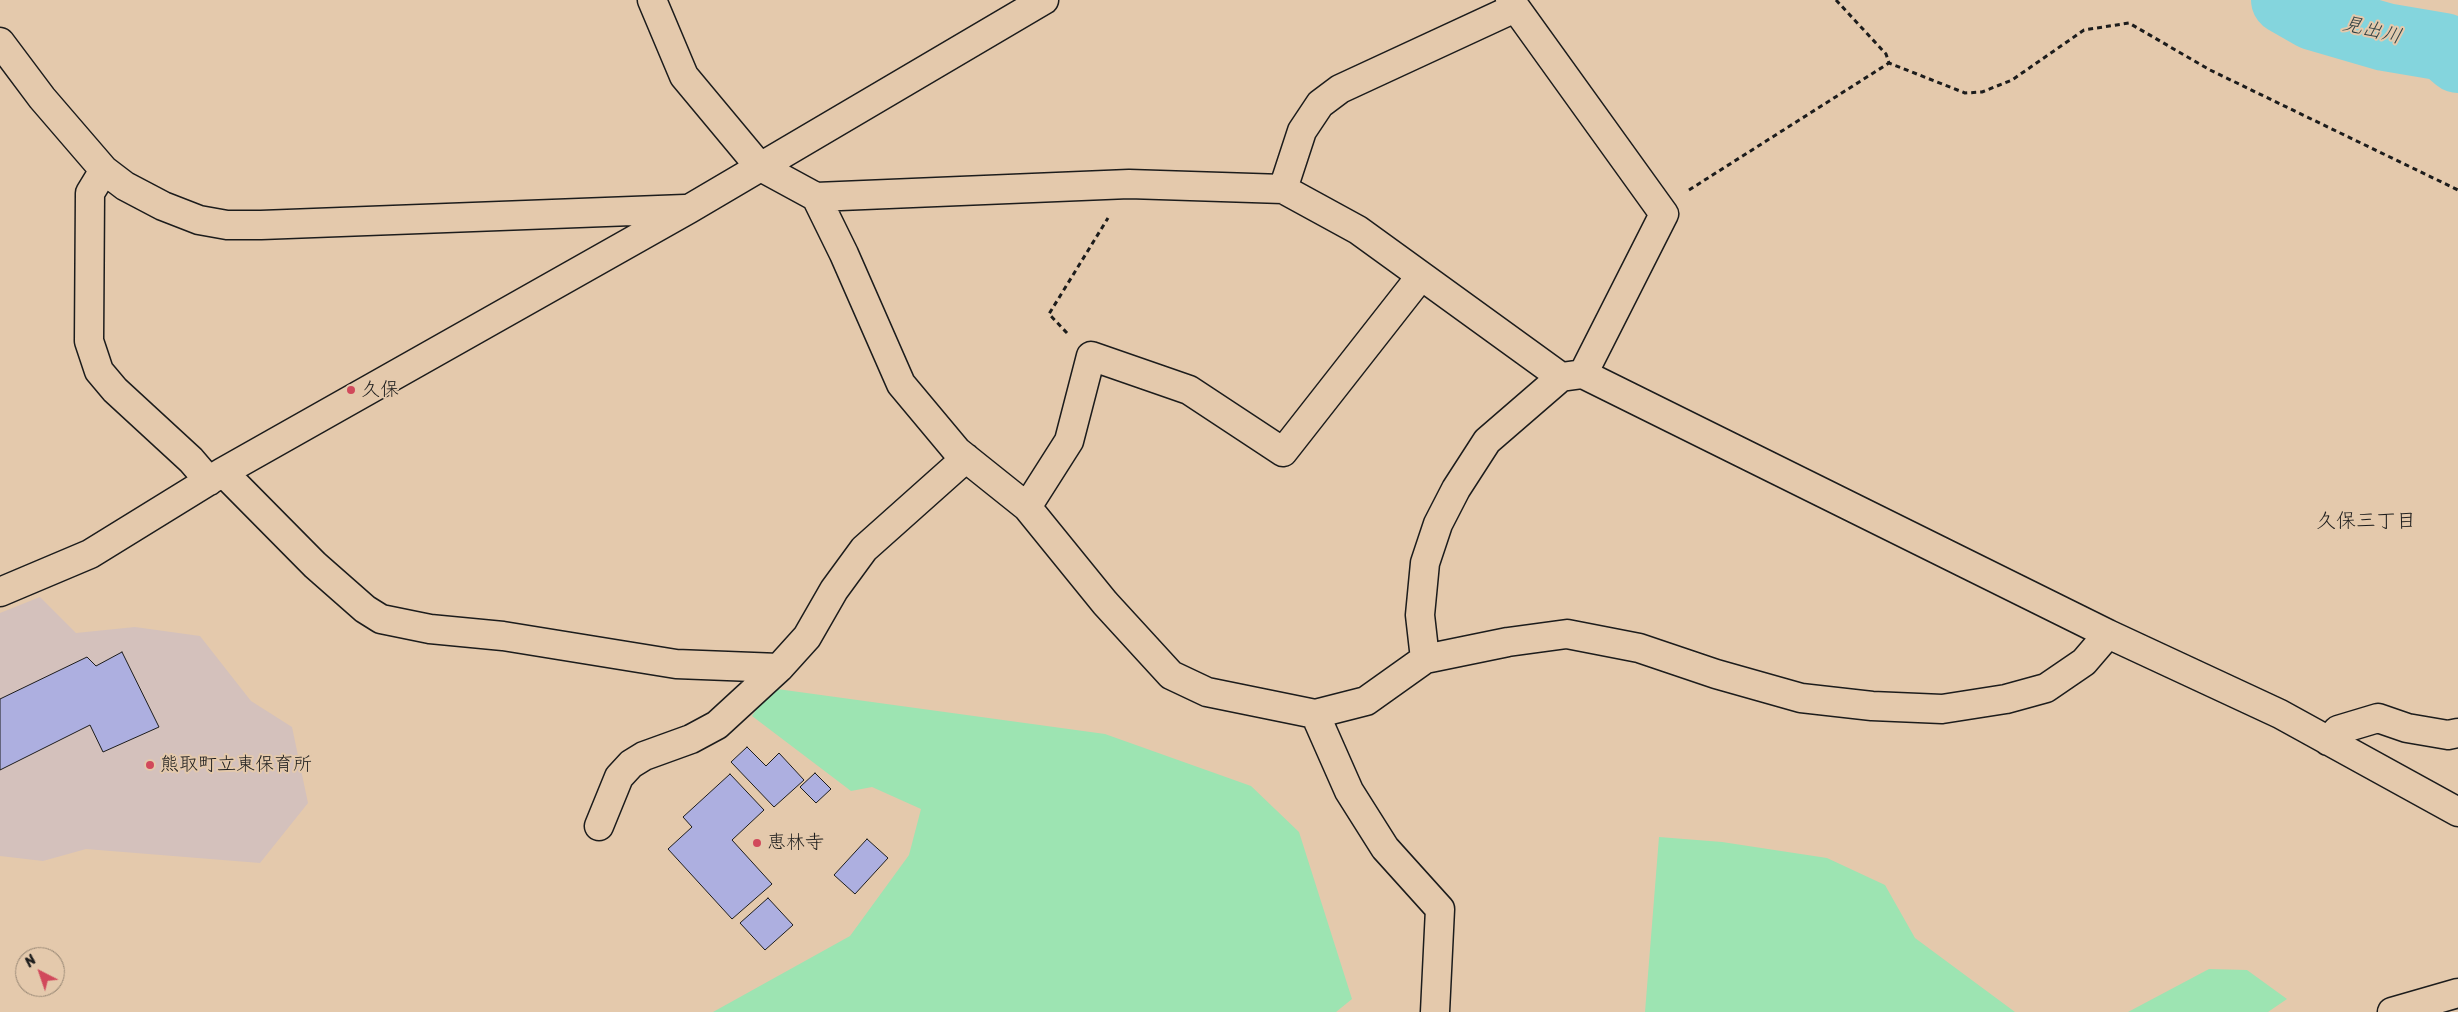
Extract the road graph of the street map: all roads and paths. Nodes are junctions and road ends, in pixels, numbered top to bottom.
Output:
1 (652, 0) edge
2 (1044, 0) edge
3 (1836, 0) edge
4 (1513, 4) edge
5 (0, 42) edge
6 (1889, 63) junction
7 (759, 166) junction
8 (104, 170) junction
9 (1129, 184) junction
10 (1283, 189) junction
11 (2458, 190) edge
12 (816, 198) junction
13 (689, 209) junction
14 (1664, 214) junction
15 (1422, 276) junction
16 (1091, 356) junction
17 (1572, 375) junction
18 (966, 458) junction
19 (216, 477) junction
20 (1027, 508) junction
21 (0, 592) edge
22 (2108, 634) junction
23 (1425, 659) junction
24 (779, 668) junction
25 (1315, 714) junction
26 (2458, 733) edge
27 (2328, 741) junction
28 (2458, 812) edge
29 (599, 826) dead end
30 (2458, 993) edge
31 (1435, 1012) edge
32 (2392, 1012) edge

1 - 7 street
2 - 7 street
3 - 6 path
4 - 10 street
4 - 14 street
5 - 8 street
6 - 11 path
6 - 14 path
7 - 12 street
7 - 13 street
8 - 13 street
8 - 19 street
9 - 10 street
9 - 12 street
9 - 16 path
10 - 15 street
12 - 18 street
13 - 19 street
14 - 17 street
15 - 16 street
15 - 17 street
16 - 20 street
17 - 22 street
17 - 23 street
18 - 20 street
18 - 24 street
19 - 21 street
19 - 24 street
20 - 25 street
22 - 23 street
22 - 27 street
23 - 25 street
24 - 29 street
25 - 31 street
26 - 27 street
27 - 28 street
30 - 32 street

